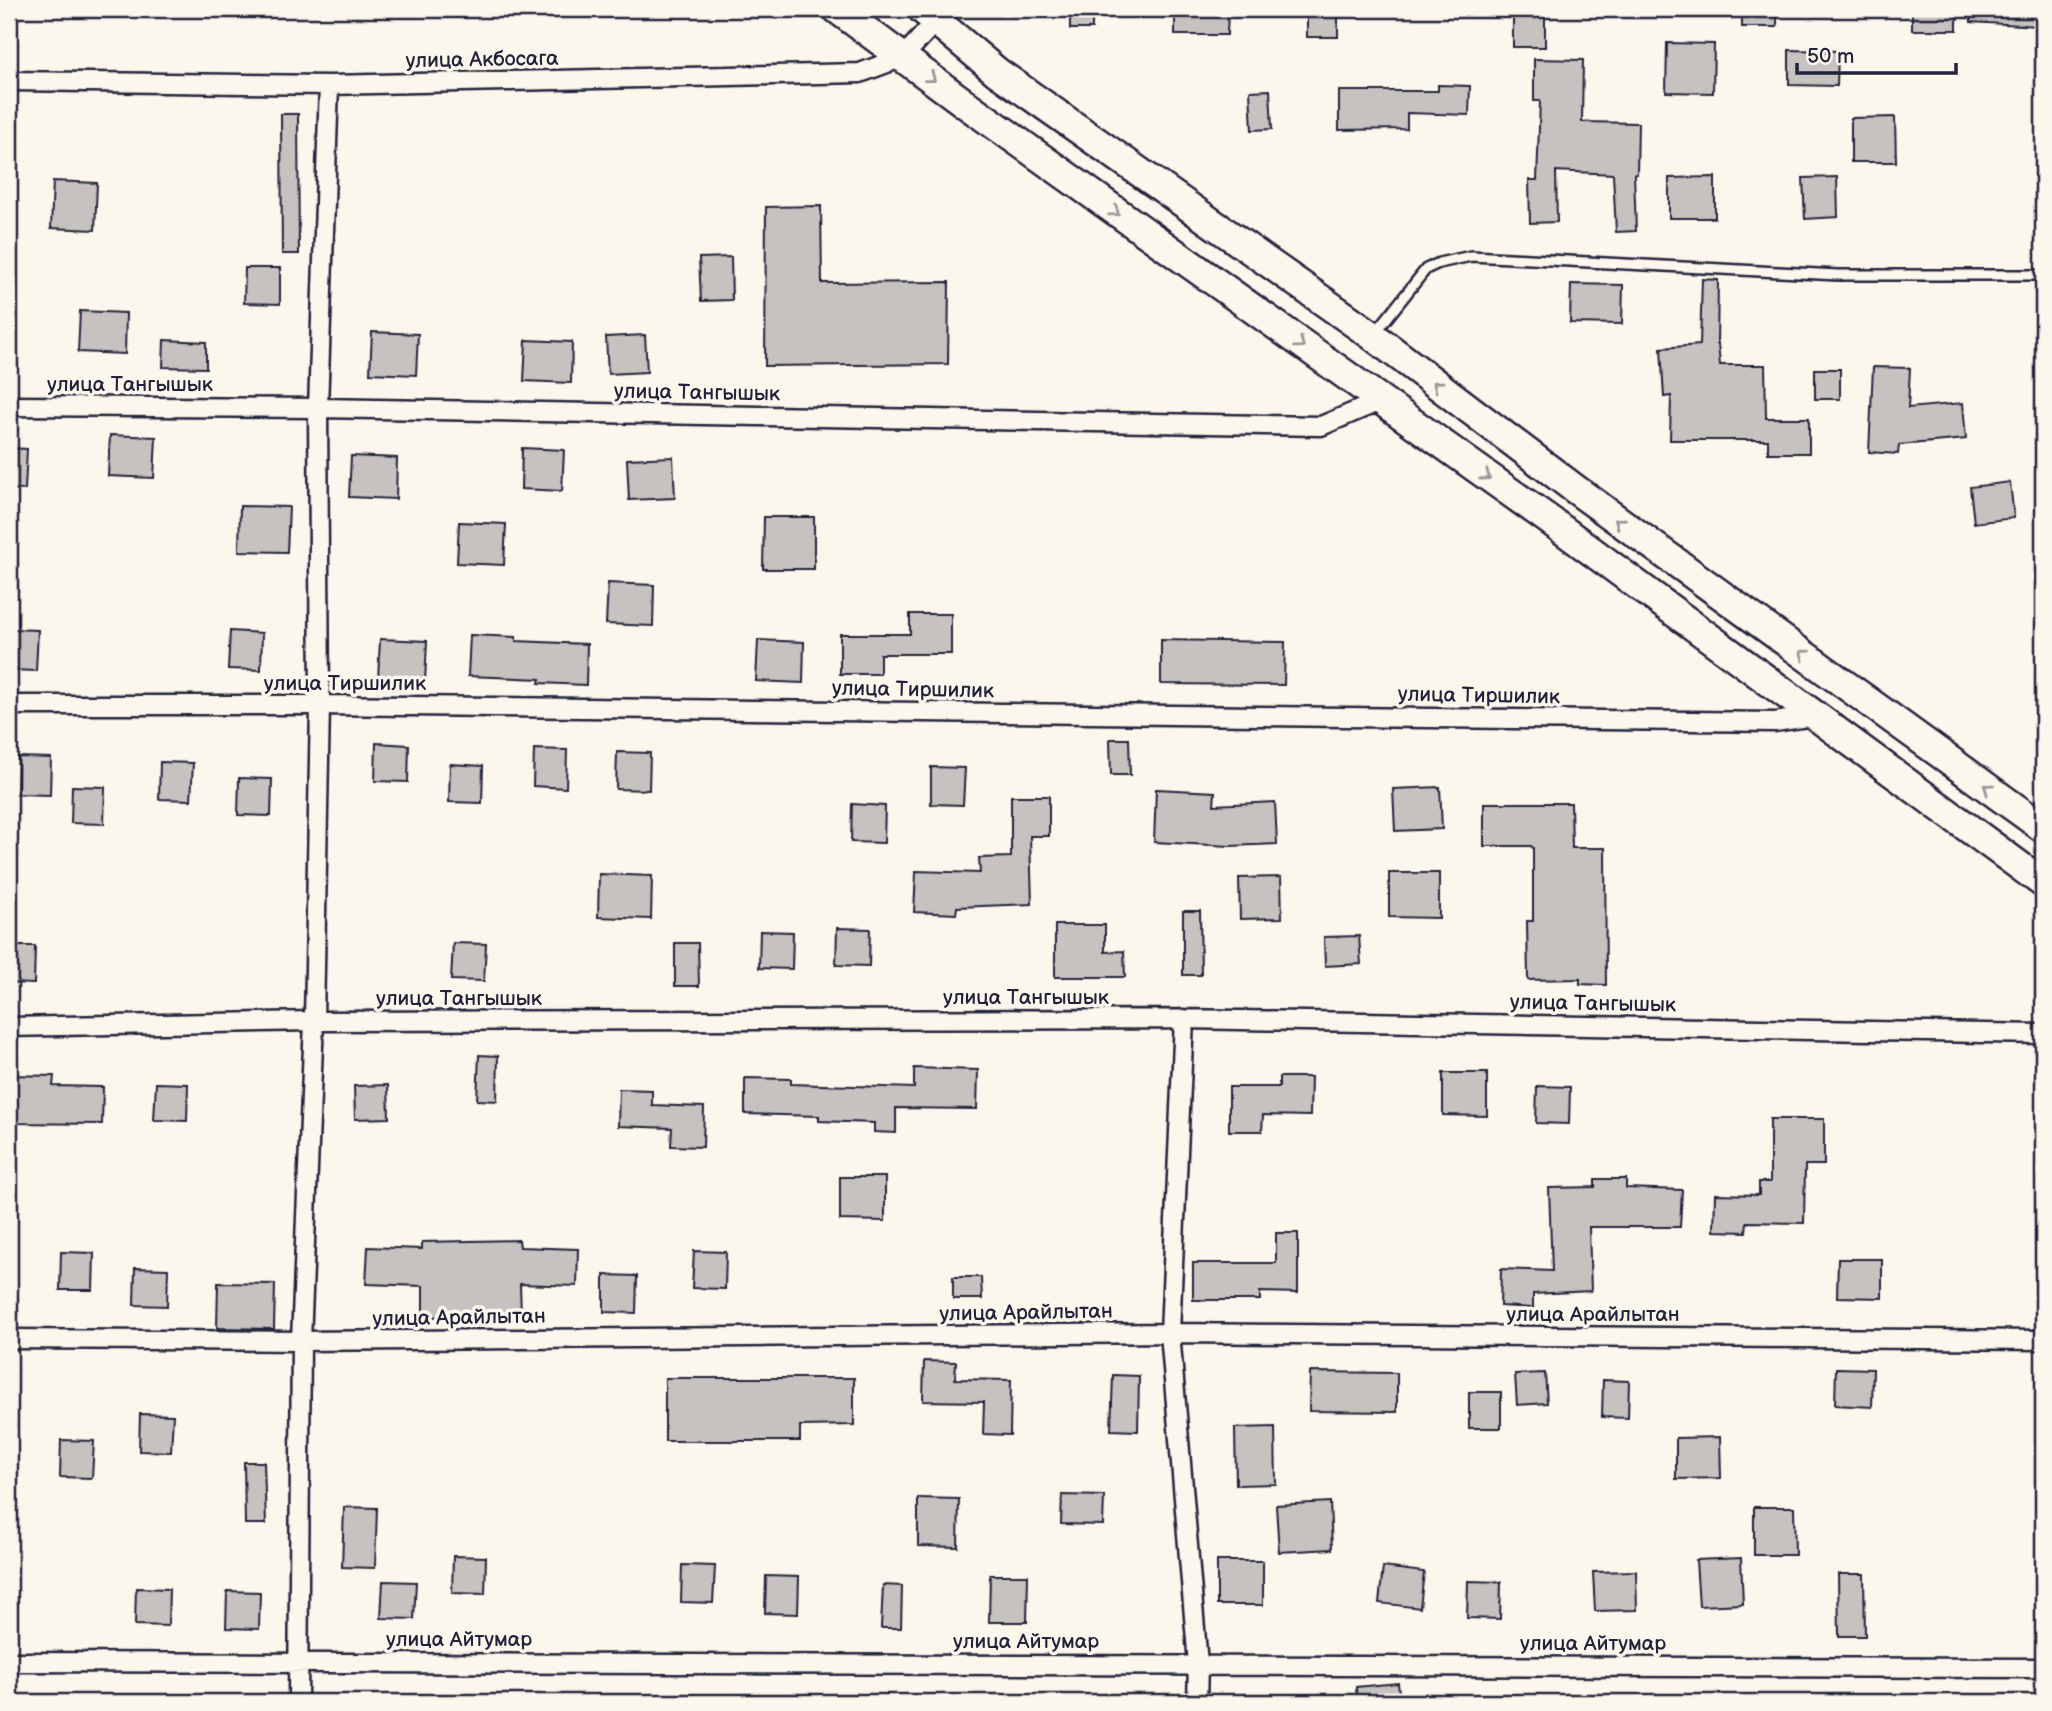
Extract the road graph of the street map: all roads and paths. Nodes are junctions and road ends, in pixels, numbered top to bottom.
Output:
1 (836, 9) edge
2 (935, 12) edge
3 (903, 57) junction
4 (9, 81) edge
5 (329, 85) junction
6 (2043, 275) edge
7 (1373, 336) junction
8 (1380, 401) junction
9 (9, 407) edge
10 (318, 408) junction
11 (9, 705) edge
12 (320, 705) junction
13 (1815, 716) junction
14 (2043, 828) edge
15 (2043, 883) edge
16 (1184, 1019) junction
17 (314, 1021) junction
18 (9, 1027) edge
19 (2043, 1034) edge
20 (1170, 1333) junction
21 (9, 1339) edge
22 (2043, 1340) edge
23 (301, 1341) junction
24 (297, 1661) junction
25 (9, 1662) edge
26 (1198, 1664) junction
27 (2043, 1668) edge
28 (298, 1702) edge
29 (1197, 1702) edge

1 - 3 highway
2 - 3 street, улица Акбосага
2 - 7 highway
3 - 5 street, улица Акбосага
3 -> 8 highway
4 - 5 street, улица Акбосага
5 - 10 street
6 - 7 lane
14 -> 7 highway
8 - 10 street, улица Тангышык
8 -> 13 highway
9 - 10 street, улица Тангышык
10 - 12 street
11 - 12 street, улица Тиршилик
12 - 13 street, улица Тиршилик
12 - 17 street
13 - 15 highway
16 - 17 street, улица Тангышык
16 - 19 street, улица Тангышык
16 - 20 street
17 - 18 street, улица Тангышык
17 - 23 street
20 - 22 street, улица Арайлытан
20 - 23 street, улица Арайлытан
20 - 26 street
21 - 23 street, улица Арайлытан
23 - 24 street
24 - 25 street, улица Айтумар
24 - 26 street, улица Айтумар
24 - 28 street
26 - 27 street, улица Айтумар
26 - 29 street

